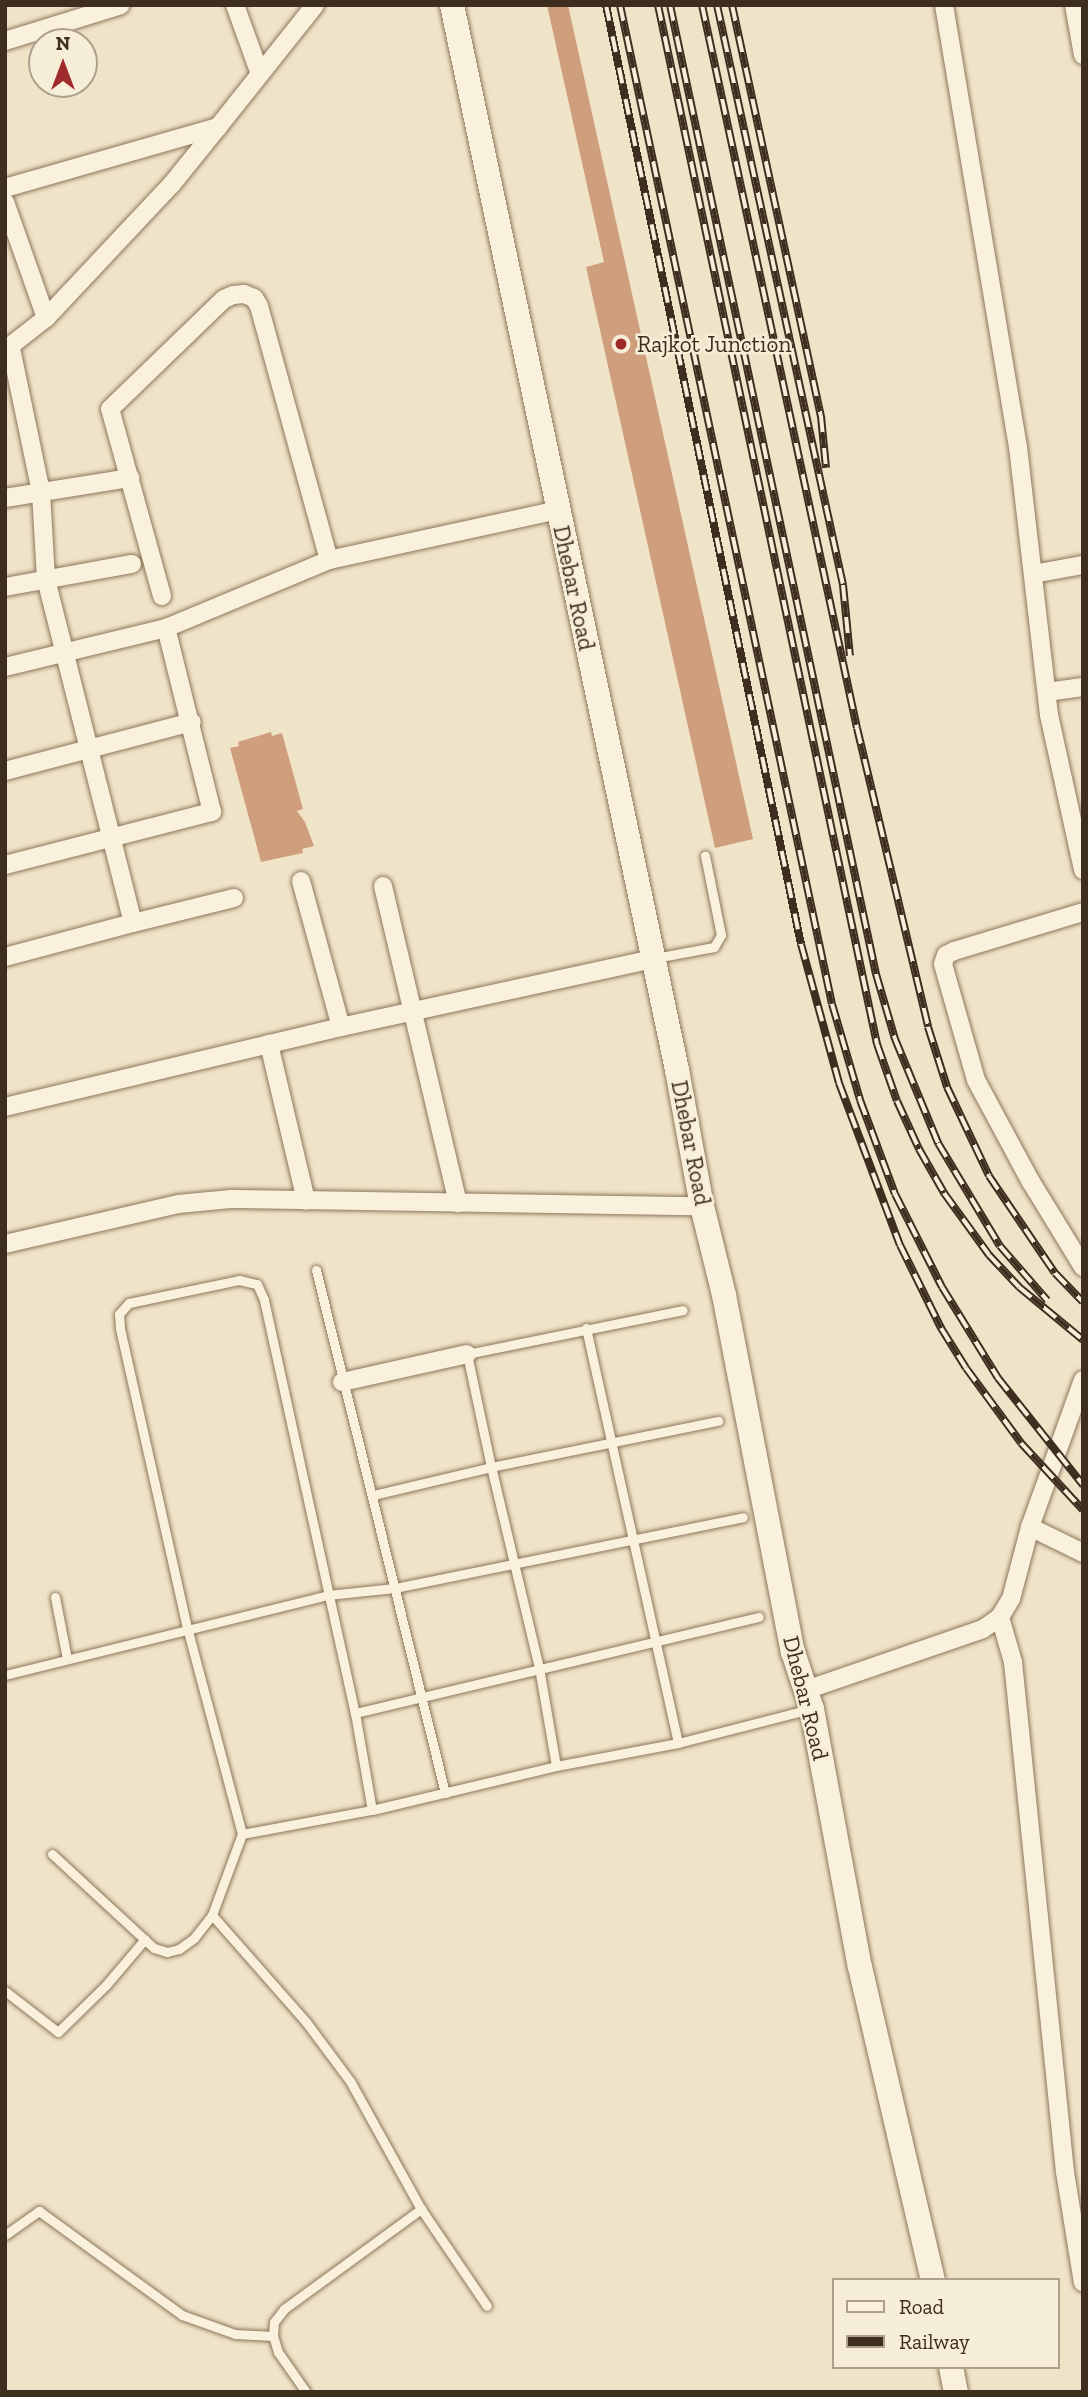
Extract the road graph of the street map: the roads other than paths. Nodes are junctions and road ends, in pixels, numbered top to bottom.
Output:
1 (121, 5) edge
2 (235, 5) edge
3 (315, 5) edge
4 (452, 5) edge
5 (944, 5) edge
6 (1074, 5) edge
7 (5, 41) edge
8 (1083, 55) edge
9 (260, 75) junction
10 (218, 127) junction
11 (5, 188) edge
12 (5, 202) edge
13 (46, 318) junction
14 (8, 349) edge
15 (130, 478) junction
16 (41, 492) junction
17 (5, 498) edge
18 (558, 510) junction
19 (329, 560) junction
20 (132, 564) dead end
21 (1083, 565) edge
22 (1033, 574) junction
23 (46, 579) junction
24 (5, 587) edge
25 (162, 596) dead end
26 (166, 628) junction
27 (63, 652) junction
28 (5, 667) edge
29 (1083, 687) edge
30 (1047, 692) junction
31 (192, 722) junction
32 (90, 749) junction
33 (5, 771) edge
34 (110, 838) junction
35 (705, 856) dead end
36 (5, 866) edge
37 (1083, 870) edge
38 (301, 881) dead end
39 (383, 886) dead end
40 (234, 898) dead end
41 (1083, 912) edge
42 (133, 923) junction
43 (5, 957) edge
44 (653, 959) junction
45 (411, 1011) junction
46 (341, 1027) junction
47 (270, 1044) junction
48 (5, 1107) edge
49 (306, 1201) junction
50 (458, 1203) junction
51 (702, 1206) junction
52 (5, 1244) edge
53 (1083, 1267) edge
54 (316, 1270) dead end
55 (683, 1310) dead end
56 (586, 1328) junction
57 (467, 1354) junction
58 (1083, 1380) edge
59 (342, 1382) junction
60 (718, 1421) dead end
61 (611, 1441) junction
62 (491, 1466) junction
63 (373, 1495) junction
64 (743, 1517) dead end
65 (1030, 1527) junction
66 (631, 1538) junction
67 (1083, 1553) edge
68 (514, 1562) junction
69 (395, 1588) junction
70 (328, 1595) junction
71 (55, 1597) dead end
72 (759, 1617) dead end
73 (1000, 1617) junction
74 (187, 1628) junction
75 (657, 1639) junction
76 (67, 1659) junction
77 (539, 1668) junction
78 (5, 1675) edge
79 (421, 1696) junction
80 (809, 1699) junction
81 (355, 1713) junction
82 (678, 1742) junction
83 (556, 1766) junction
84 (445, 1793) junction
85 (372, 1810) junction
86 (242, 1834) junction
87 (52, 1854) dead end
88 (212, 1915) junction
89 (145, 1940) junction
90 (5, 1991) edge
91 (421, 2209) junction
92 (5, 2235) edge
93 (933, 2278) edge
94 (1083, 2283) edge
95 (487, 2306) dead end
96 (273, 2336) junction
97 (951, 2369) edge
98 (306, 2392) edge
99 (956, 2392) edge

1 - 7 street
2 - 9 street
3 - 9 street
4 - 18 street, Dhebar Road
5 - 22 street
6 - 8 street
9 - 10 street
10 - 11 street
10 - 13 street
12 - 13 street
13 - 14 street
14 - 16 street
15 - 16 street
15 - 19 street
15 - 25 street
16 - 17 street
16 - 23 street
18 - 19 street
18 - 44 street, Dhebar Road
19 - 26 street
20 - 23 street
21 - 22 street
22 - 30 street
23 - 24 street
23 - 27 street
26 - 27 street
26 - 31 street
27 - 28 street
27 - 32 street
29 - 30 street
30 - 37 street
31 - 32 street
31 - 34 street
32 - 33 street
32 - 34 street
34 - 36 street
34 - 42 street
35 - 44 lane
38 - 46 street
39 - 45 street
40 - 42 street
41 - 53 street
42 - 43 street
44 - 45 street
44 - 51 street, Dhebar Road
45 - 46 street
45 - 50 street
46 - 47 street
47 - 48 street
47 - 49 street
49 - 50 street
49 - 52 street
50 - 51 street
51 - 80 street, Dhebar Road
54 - 59 lane
55 - 56 lane
56 - 57 lane
56 - 61 lane
57 - 59 street
57 - 62 lane
58 - 65 street
59 - 63 lane
60 - 61 lane
61 - 62 lane
61 - 66 lane
62 - 63 lane
62 - 68 lane
63 - 69 lane
64 - 66 lane
65 - 67 street
65 - 73 street
66 - 68 lane
66 - 75 lane
68 - 69 lane
68 - 77 lane
69 - 70 lane
69 - 79 lane
70 - 74 lane
70 - 74 lane
70 - 81 lane
71 - 76 lane
72 - 75 lane
73 - 80 street
73 - 94 street
74 - 76 lane
74 - 86 lane
75 - 77 lane
75 - 82 lane
76 - 78 lane
77 - 79 lane
77 - 83 lane
79 - 81 lane
79 - 84 lane
80 - 82 lane
80 - 93 street, Dhebar Road
81 - 85 lane
82 - 83 lane
83 - 84 lane
84 - 85 lane
85 - 86 lane
86 - 88 lane
87 - 89 lane
88 - 89 lane
88 - 91 lane
89 - 90 lane
91 - 95 lane
91 - 96 lane
92 - 96 lane
96 - 98 lane
97 - 99 street

